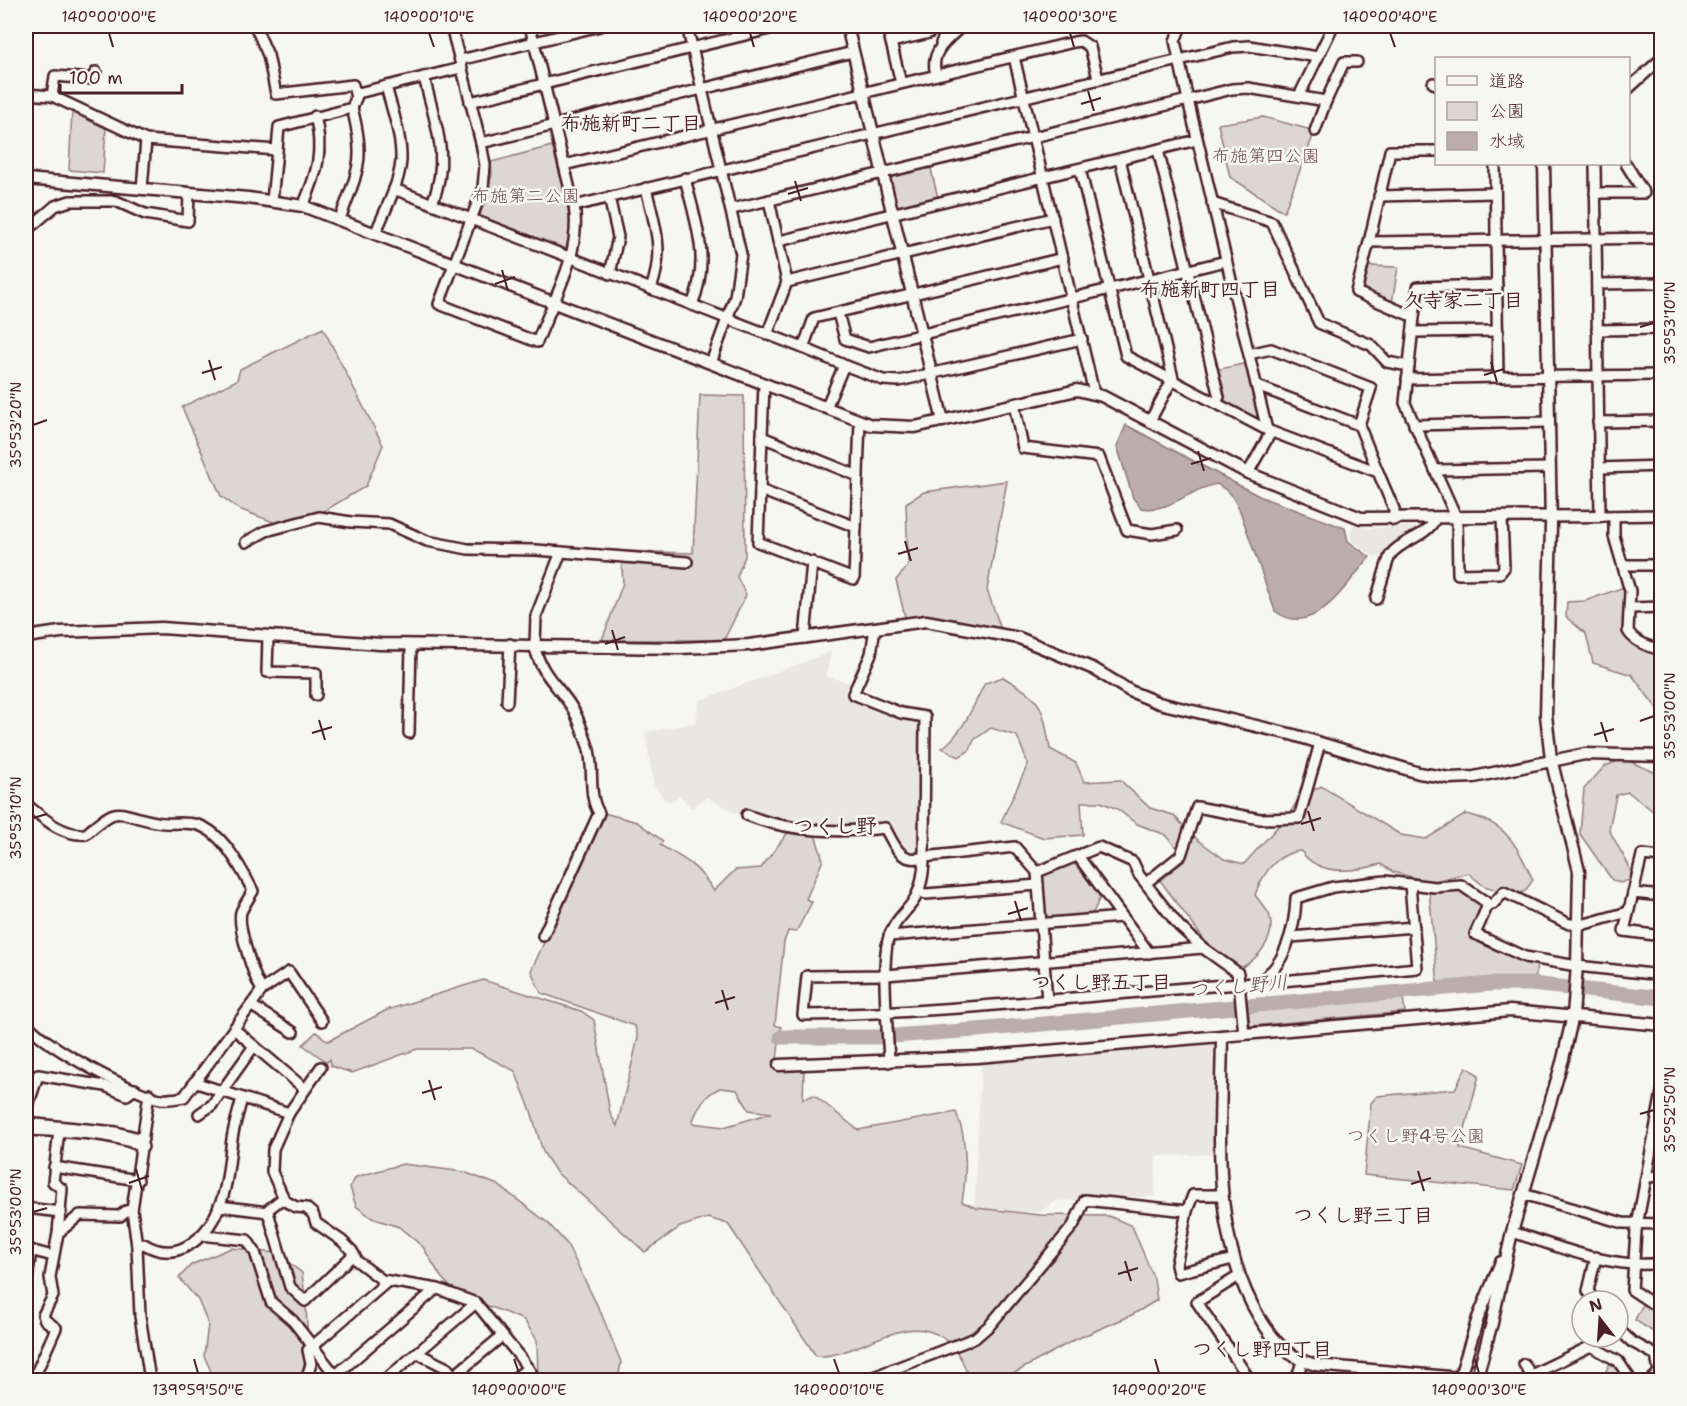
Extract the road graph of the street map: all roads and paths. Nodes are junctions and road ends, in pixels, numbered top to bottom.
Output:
1 (255, 26) edge
2 (451, 26) edge
3 (530, 26) edge
4 (600, 26) edge
5 (687, 26) edge
6 (782, 26) edge
7 (847, 26) edge
8 (887, 26) edge
9 (927, 26) edge
10 (949, 26) edge
11 (962, 26) edge
12 (1180, 26) edge
13 (1333, 26) edge
14 (534, 42) junction
15 (891, 42) junction
16 (692, 46) junction
17 (937, 50) junction
18 (854, 52) junction
19 (1014, 57) junction
20 (1318, 57) junction
21 (1662, 58) edge
22 (1179, 60) junction
23 (1357, 62) dead end
24 (460, 64) junction
25 (96, 72) dead end
26 (936, 74) junction
27 (424, 77) junction
28 (1098, 78) junction
29 (544, 83) junction
30 (901, 83) junction
31 (386, 86) junction
32 (702, 88) junction
33 (1630, 88) edge
34 (863, 93) junction
35 (26, 94) edge
36 (52, 96) junction
37 (1024, 96) junction
38 (1299, 96) junction
39 (356, 98) junction
40 (1188, 100) junction
41 (1326, 101) junction
42 (470, 102) junction
43 (352, 108) junction
44 (315, 117) junction
45 (554, 125) junction
46 (712, 129) junction
47 (1315, 131) dead end
48 (873, 132) junction
49 (1034, 137) junction
50 (146, 140) junction
51 (1197, 140) junction
52 (481, 143) junction
53 (278, 150) junction
54 (1158, 150) junction
55 (1435, 151) edge
56 (1120, 159) junction
57 (564, 165) junction
58 (1495, 165) edge
59 (1544, 165) edge
60 (1595, 165) edge
61 (1627, 165) edge
62 (722, 169) junction
63 (1080, 169) junction
64 (882, 173) junction
65 (1043, 177) junction
66 (685, 178) junction
67 (26, 179) edge
68 (646, 188) junction
69 (142, 189) junction
70 (393, 189) junction
71 (189, 193) junction
72 (1495, 193) junction
73 (1595, 193) junction
74 (1379, 196) junction
75 (609, 197) junction
76 (769, 200) junction
77 (272, 201) junction
78 (1212, 203) junction
79 (432, 204) junction
80 (303, 206) junction
81 (574, 206) junction
82 (732, 209) junction
83 (892, 214) junction
84 (1053, 218) junction
85 (340, 219) junction
86 (472, 219) junction
87 (26, 226) edge
88 (376, 232) junction
89 (1662, 238) edge
90 (1596, 239) junction
91 (1496, 240) junction
92 (1546, 240) junction
93 (779, 241) junction
94 (1369, 242) junction
95 (902, 254) junction
96 (570, 258) junction
97 (1063, 258) junction
98 (1226, 261) junction
99 (455, 263) junction
100 (1187, 271) junction
101 (610, 274) junction
102 (1149, 280) junction
103 (787, 282) junction
104 (1596, 284) junction
105 (1662, 284) edge
106 (1497, 285) junction
107 (651, 289) junction
108 (1110, 290) junction
109 (912, 294) junction
110 (1073, 299) junction
111 (552, 302) junction
112 (692, 305) junction
113 (838, 313) junction
114 (1414, 317) junction
115 (728, 319) junction
116 (1662, 329) edge
117 (1498, 330) junction
118 (1597, 330) junction
119 (1413, 332) junction
120 (767, 335) junction
121 (923, 335) junction
122 (1082, 339) junction
123 (802, 348) junction
124 (1249, 354) junction
125 (711, 363) junction
126 (844, 365) junction
127 (1409, 366) junction
128 (933, 375) junction
129 (1662, 375) edge
130 (1598, 376) junction
131 (1498, 377) junction
132 (1549, 377) junction
133 (1173, 378) junction
134 (1407, 379) junction
135 (764, 384) junction
136 (1257, 386) junction
137 (1094, 393) junction
138 (1216, 402) junction
139 (1014, 404) junction
140 (826, 408) junction
141 (860, 421) junction
142 (943, 421) junction
143 (1150, 421) junction
144 (1662, 421) edge
145 (1549, 422) junction
146 (1598, 422) junction
147 (1359, 425) junction
148 (1414, 425) junction
149 (1269, 431) junction
150 (762, 437) junction
151 (1662, 466) edge
152 (1550, 468) junction
153 (1599, 468) junction
154 (1435, 470) junction
155 (1378, 472) junction
156 (1248, 473) junction
157 (858, 476) junction
158 (760, 490) junction
159 (1600, 516) junction
160 (1614, 516) junction
161 (1662, 516) edge
162 (1551, 517) junction
163 (1502, 518) junction
164 (1435, 519) junction
165 (1457, 519) junction
166 (1394, 520) junction
167 (856, 527) junction
168 (1177, 530) dead end
169 (246, 542) dead end
170 (561, 552) junction
171 (687, 562) dead end
172 (812, 562) junction
173 (1624, 565) junction
174 (1662, 565) edge
175 (1376, 599) dead end
176 (1662, 607) edge
177 (1631, 608) junction
178 (875, 628) junction
179 (26, 634) edge
180 (268, 636) junction
181 (805, 638) junction
182 (510, 644) junction
183 (411, 645) junction
184 (534, 645) junction
185 (1662, 650) edge
186 (316, 695) dead end
187 (507, 702) dead end
188 (409, 733) dead end
189 (1320, 742) junction
190 (1662, 756) edge
191 (1551, 759) junction
192 (26, 804) edge
193 (747, 815) dead end
194 (1078, 856) junction
195 (924, 857) junction
196 (1662, 857) edge
197 (1037, 872) junction
198 (1146, 883) junction
199 (1410, 884) junction
200 (1038, 885) junction
201 (918, 892) junction
202 (1633, 893) junction
203 (1662, 896) edge
204 (1487, 905) junction
205 (1628, 912) junction
206 (1122, 917) junction
207 (1041, 923) junction
208 (1580, 925) junction
209 (1414, 927) junction
210 (543, 936) dead end
211 (889, 936) junction
212 (1662, 936) edge
213 (1291, 937) junction
214 (1203, 948) junction
215 (1149, 953) junction
216 (1044, 963) junction
217 (1577, 966) junction
218 (1270, 972) junction
219 (886, 975) junction
220 (1662, 975) edge
221 (1239, 984) junction
222 (262, 990) junction
223 (1047, 1001) junction
224 (252, 1006) junction
225 (888, 1014) junction
226 (1573, 1015) junction
227 (26, 1021) edge
228 (322, 1021) dead end
229 (1662, 1025) edge
230 (234, 1029) junction
231 (293, 1032) dead end
232 (1244, 1034) junction
233 (1222, 1036) junction
234 (254, 1046) junction
235 (889, 1062) junction
236 (779, 1065) dead end
237 (321, 1066) dead end
238 (194, 1082) junction
239 (135, 1089) junction
240 (306, 1089) junction
241 (222, 1091) junction
242 (1662, 1092) edge
243 (149, 1094) junction
244 (242, 1098) junction
245 (26, 1112) edge
246 (289, 1113) junction
247 (199, 1114) dead end
248 (26, 1123) edge
249 (1659, 1127) edge
250 (59, 1131) junction
251 (26, 1132) edge
252 (143, 1143) junction
253 (54, 1167) junction
254 (1662, 1176) edge
255 (1647, 1177) junction
256 (138, 1180) junction
257 (1523, 1194) junction
258 (1222, 1195) junction
259 (283, 1198) junction
260 (219, 1206) junction
261 (26, 1208) edge
262 (132, 1210) junction
263 (1187, 1210) junction
264 (61, 1212) junction
265 (265, 1212) junction
266 (1662, 1224) edge
267 (1638, 1225) junction
268 (1512, 1232) junction
269 (58, 1233) junction
270 (201, 1235) junction
271 (1508, 1245) junction
272 (136, 1246) junction
273 (28, 1250) edge
274 (354, 1254) junction
275 (53, 1256) junction
276 (1596, 1257) junction
277 (1233, 1259) junction
278 (1662, 1263) edge
279 (1634, 1264) junction
280 (1239, 1276) junction
281 (388, 1281) junction
282 (26, 1288) edge
283 (436, 1289) junction
284 (1588, 1289) edge
285 (476, 1303) junction
286 (1662, 1303) edge
287 (502, 1335) junction
288 (1630, 1340) edge
289 (312, 1347) junction
290 (417, 1353) junction
291 (407, 1362) junction
292 (1302, 1362) junction
293 (1524, 1364) dead end
294 (528, 1368) junction
295 (890, 1372) junction
296 (455, 1378) edge
297 (1533, 1378) edge
298 (335, 1379) edge
299 (1460, 1379) edge
300 (33, 1380) edge
301 (150, 1380) edge
302 (306, 1380) edge
303 (385, 1380) edge
304 (399, 1380) edge
305 (512, 1380) edge
306 (534, 1380) edge
307 (865, 1380) edge
308 (898, 1380) edge
309 (1250, 1380) edge
310 (1296, 1380) edge
311 (1476, 1380) edge
312 (1631, 1380) edge
313 (1651, 1380) edge

1 - 39 street
2 - 24 street
3 - 14 street
4 - 14 street
5 - 16 street
6 - 16 street
7 - 18 street
8 - 15 street
9 - 15 street
10 - 17 street
11 - 17 street
12 - 22 street
13 - 20 street
14 - 24 street
14 - 29 street
15 - 30 street
16 - 29 street
16 - 32 street
17 - 26 street
18 - 32 street
18 - 34 street
19 - 26 street
19 - 28 street
19 - 37 street
20 - 22 street
20 - 38 street
21 - 33 street
22 - 28 street
22 - 40 street
23 - 41 street
24 - 27 street
24 - 42 street
25 - 36 street
26 - 30 street
27 - 31 street
27 - 79 street
28 - 37 street
29 - 42 street
29 - 45 street
30 - 34 street
31 - 39 street
31 - 70 street
32 - 45 street
32 - 46 street
34 - 46 street
34 - 48 street
35 - 36 street
36 - 50 street
37 - 48 street
37 - 49 street
38 - 40 street
38 - 41 street
39 - 43 street
40 - 49 street
40 - 51 street
41 - 47 street
42 - 52 street
43 - 44 street
43 - 85 street
44 - 53 street
44 - 80 street
45 - 52 street
45 - 57 street
46 - 57 street
46 - 62 street
48 - 62 street
48 - 64 street
49 - 64 street
49 - 65 street
50 - 53 street
50 - 69 street
51 - 54 street
51 - 78 street
52 - 86 street
53 - 77 street
54 - 56 street
54 - 100 street
55 - 74 street
56 - 63 street
56 - 102 street
57 - 81 street
58 - 72 street
59 - 92 street
60 - 73 street
61 - 73 street
62 - 66 street
62 - 82 street
63 - 65 street
63 - 108 street
64 - 76 street
64 - 83 street
65 - 83 street
65 - 84 street
66 - 68 street
66 - 112 street
67 - 69 street
68 - 75 street
68 - 107 street
69 - 71 street
70 - 79 street
70 - 88 street
71 - 77 street
71 - 87 street
72 - 74 street
72 - 91 street
73 - 90 street
74 - 94 street
75 - 81 street
75 - 101 street
76 - 82 street
76 - 93 street
77 - 80 street
78 - 98 street
78 - 127 street
79 - 86 street
80 - 85 street
81 - 96 street
82 - 115 street
83 - 93 street
83 - 95 street
84 - 95 street
84 - 97 street
85 - 88 street
86 - 96 street
86 - 99 street
88 - 99 street
89 - 90 street
90 - 92 street
90 - 104 street
91 - 92 street
91 - 94 street
91 - 106 street
92 - 132 street
93 - 103 street
94 - 114 street
95 - 103 street
95 - 109 street
96 - 101 street
96 - 111 street
97 - 109 street
97 - 110 street
98 - 100 street
98 - 124 street
99 - 111 street
99 - 111 street
100 - 102 street
100 - 138 street
101 - 107 street
102 - 108 street
102 - 133 street
103 - 120 street
104 - 105 street
104 - 118 street
106 - 114 street
106 - 117 street
107 - 112 street
108 - 110 street
108 - 133 street
109 - 113 street
109 - 121 street
110 - 121 street
110 - 122 street
111 - 125 street
112 - 115 street
113 - 121 street
113 - 123 street
114 - 119 street
115 - 120 street
115 - 125 street
116 - 118 street
117 - 119 street
117 - 131 street
118 - 130 street
119 - 127 street
120 - 123 street
121 - 128 street
122 - 128 street
122 - 137 street
123 - 126 street
124 - 136 street
124 - 147 street
125 - 135 street
126 - 128 street
126 - 140 street
127 - 134 street
128 - 142 street
129 - 130 street
130 - 132 street
130 - 146 street
131 - 132 street
131 - 134 street
132 - 145 street
133 - 138 street
133 - 143 street
134 - 148 street
135 - 140 street
135 - 150 street
136 - 147 street
136 - 149 street
137 - 139 street
137 - 143 street
138 - 149 street
139 - 142 street
139 - 168 street
140 - 141 street
141 - 142 street
141 - 157 street
143 - 156 street
144 - 146 street
145 - 148 street
145 - 152 street
146 - 153 street
147 - 155 street
148 - 154 street
149 - 155 street
149 - 156 street
150 - 157 street
150 - 158 street
151 - 153 street
152 - 154 street
152 - 162 street
153 - 159 street
154 - 165 street
155 - 166 street
156 - 166 street
157 - 167 street
158 - 167 street
158 - 172 street
159 - 160 street
159 - 162 street
160 - 161 street
160 - 173 street
162 - 163 street
162 - 191 street
163 - 165 street
163 - 165 street
164 - 165 street
164 - 166 street
164 - 175 street
167 - 172 street
169 - 170 street
170 - 171 street
170 - 184 street
172 - 181 street
173 - 174 street
173 - 177 street
176 - 177 street
177 - 185 street
178 - 181 street
178 - 189 street
178 - 195 street
179 - 180 street
180 - 183 street
180 - 186 street
181 - 184 street
182 - 183 street
182 - 184 street
182 - 187 street
183 - 188 street
184 - 210 street
189 - 191 street
189 - 198 street
190 - 191 street
191 - 208 street
192 - 222 street
193 - 195 street
194 - 197 street
194 - 198 street
194 - 206 street
195 - 197 street
195 - 201 street
196 - 202 street
197 - 200 street
198 - 214 street
199 - 204 street
199 - 209 street
199 - 213 street
200 - 201 street
200 - 207 street
201 - 211 street
202 - 203 street
202 - 205 street
204 - 208 street
204 - 217 street
205 - 208 street
205 - 212 street
206 - 207 street
206 - 215 street
207 - 211 street
207 - 216 street
208 - 217 street
209 - 213 street
209 - 218 street
211 - 219 street
213 - 218 street
214 - 215 street
214 - 221 street
215 - 216 street
216 - 219 street
216 - 223 street
217 - 220 street
217 - 226 street
218 - 221 street
219 - 225 street
219 - 225 street
221 - 223 street
221 - 232 street
222 - 224 street
222 - 228 street
223 - 225 street
224 - 230 street
224 - 231 street
225 - 235 street
226 - 229 street
226 - 232 street
226 - 257 street
227 - 239 street
230 - 234 street
230 - 238 street
232 - 233 street
233 - 235 street
233 - 258 street
234 - 240 street
234 - 241 street
235 - 236 street
237 - 240 street
238 - 241 street
238 - 243 street
239 - 243 street
239 - 245 street
240 - 246 street
241 - 244 street
241 - 247 street
242 - 249 street
243 - 252 street
244 - 246 street
244 - 260 street
246 - 259 street
248 - 252 street
249 - 255 street
250 - 251 street
250 - 252 street
250 - 253 street
252 - 256 street
253 - 256 street
253 - 264 street
254 - 255 street
255 - 267 street
256 - 262 street
257 - 267 street
257 - 268 street
258 - 263 street
258 - 277 street
259 - 265 street
259 - 274 street
260 - 265 street
260 - 270 street
261 - 264 street
262 - 269 street
262 - 272 street
263 - 277 street
263 - 295 street
264 - 269 street
265 - 274 street
266 - 267 street
267 - 279 street
268 - 271 street
268 - 276 street
269 - 275 street
270 - 272 street
270 - 289 street
271 - 299 street
271 - 311 street
272 - 301 street
273 - 275 street
273 - 282 street
274 - 281 street
275 - 300 street
276 - 279 street
276 - 284 street
277 - 280 street
278 - 279 street
279 - 286 street
280 - 292 street
280 - 309 street
281 - 283 street
281 - 289 street
283 - 285 street
283 - 298 street
285 - 287 street
285 - 290 street
287 - 294 street
287 - 296 street
288 - 313 street
289 - 298 street
289 - 302 street
290 - 291 street
290 - 296 street
291 - 303 street
291 - 304 street
292 - 299 street
292 - 310 street
293 - 297 street
294 - 305 street
294 - 306 street
295 - 307 street
295 - 308 street
297 - 312 street

